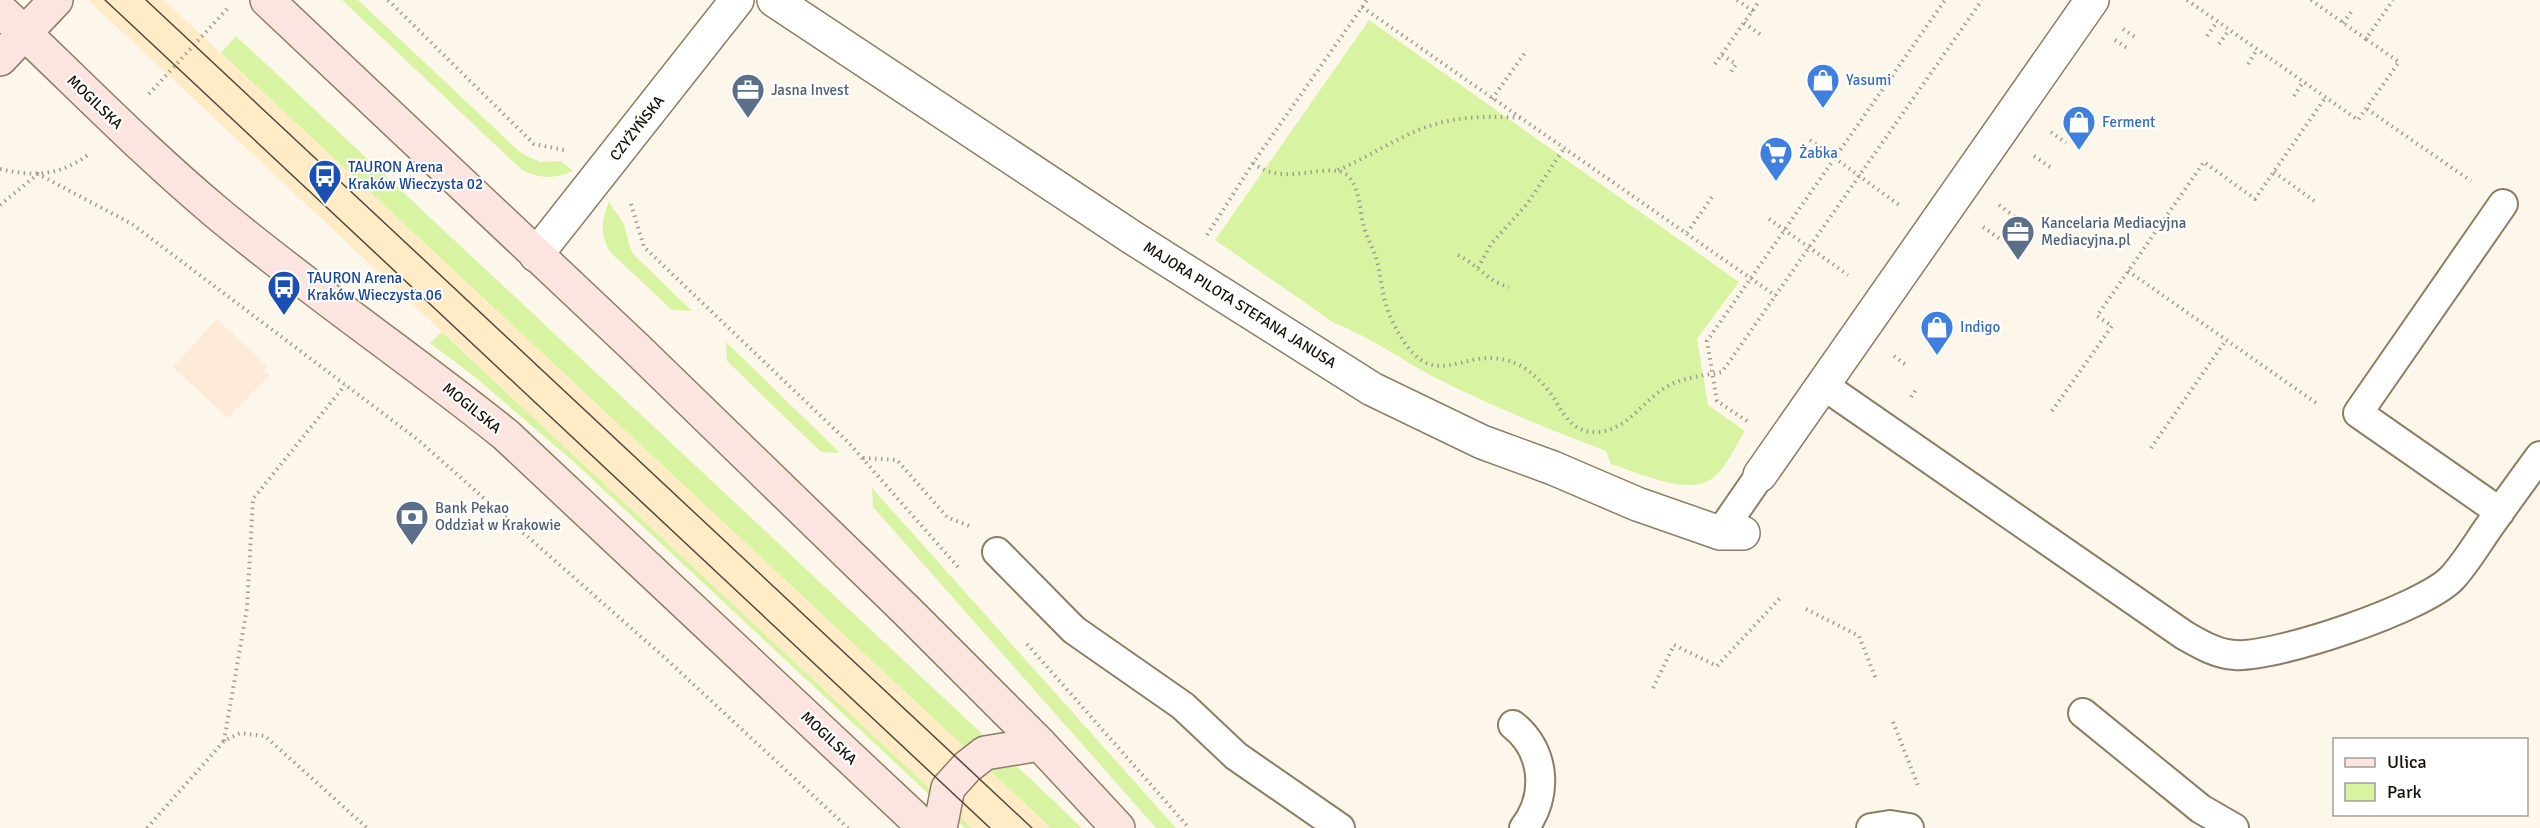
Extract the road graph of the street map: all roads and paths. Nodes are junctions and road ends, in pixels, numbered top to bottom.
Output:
1 (56, 0) edge
2 (267, 0) edge
3 (388, 0) edge
4 (737, 0) edge
5 (774, 0) edge
6 (1368, 0) edge
7 (1737, 0) edge
8 (1760, 0) edge
9 (1945, 0) edge
10 (1982, 0) edge
11 (2092, 0) edge
12 (2187, 0) edge
13 (2311, 0) edge
14 (2393, 0) edge
15 (1362, 7) junction
16 (0, 10) edge
17 (1753, 11) junction
18 (2352, 11) dead end
19 (218, 20) dead end
20 (2217, 21) junction
21 (1744, 23) junction
22 (2343, 23) junction
23 (2120, 27) dead end
24 (2229, 30) junction
25 (24, 33) junction
26 (1760, 34) dead end
27 (2207, 36) dead end
28 (2135, 37) dead end
29 (2112, 38) dead end
30 (2366, 39) junction
31 (2219, 44) dead end
32 (2127, 48) dead end
33 (1527, 50) dead end
34 (2258, 50) junction
35 (1722, 55) junction
36 (0, 58) edge
37 (1715, 64) dead end
38 (2248, 64) dead end
39 (1730, 74) dead end
40 (2303, 82) junction
41 (2294, 96) dead end
42 (145, 98) dead end
43 (2325, 98) junction
44 (1492, 99) junction
45 (2367, 109) junction
46 (1521, 118) junction
47 (2048, 130) dead end
48 (1810, 140) dead end
49 (2066, 143) dead end
50 (1565, 147) junction
51 (93, 151) dead end
52 (566, 151) dead end
53 (2031, 154) dead end
54 (1834, 158) junction
55 (1253, 163) junction
56 (2050, 167) dead end
57 (0, 169) edge
58 (1338, 170) junction
59 (2274, 172) junction
60 (38, 174) junction
61 (1860, 176) junction
62 (1714, 194) dead end
63 (629, 198) dead end
64 (2317, 202) dead end
65 (1997, 204) dead end
66 (2503, 204) joint
67 (0, 205) edge
68 (2015, 217) dead end
69 (1769, 219) dead end
70 (1981, 226) dead end
71 (1932, 228) junction
72 (1784, 230) junction
73 (1687, 233) junction
74 (2000, 239) dead end
75 (1202, 243) dead end
76 (1809, 248) junction
77 (536, 255) junction
78 (1458, 255) dead end
79 (1478, 268) junction
80 (2128, 271) junction
81 (1751, 277) junction
82 (1509, 287) dead end
83 (1776, 296) junction
84 (1883, 300) junction
85 (2226, 340) junction
86 (1890, 354) dead end
87 (1906, 365) dead end
88 (1712, 374) junction
89 (345, 385) junction
90 (1823, 385) junction
91 (2324, 408) dead end
92 (2052, 411) dead end
93 (1750, 423) dead end
94 (2151, 448) dead end
95 (2540, 456) edge
96 (1760, 475) joint
97 (2500, 512) junction
98 (1732, 533) joint
99 (997, 552) joint
100 (1781, 597) dead end
101 (1806, 609) dead end
102 (1876, 679) dead end
103 (1653, 688) dead end
104 (2083, 713) dead end
105 (1893, 722) dead end
106 (1513, 725) dead end
107 (224, 741) junction
108 (1040, 744) junction
109 (1919, 789) dead end
110 (147, 828) edge
111 (367, 828) edge
112 (848, 828) edge
113 (925, 828) edge
114 (940, 828) edge
115 (1118, 828) edge
116 (1340, 828) edge
117 (1524, 828) edge
118 (1871, 828) edge
119 (1909, 828) edge
120 (2234, 828) edge

1 - 25 main road
2 - 77 main road
3 - 52 path
4 - 77 street, CZYŻYŃSKA
5 - 98 street, MAJORA PILOTA STEFANA JANUSA
6 - 15 path
7 - 17 path
8 - 17 path
9 - 54 path
10 - 61 path
11 - 71 street
12 - 20 path
13 - 22 path
14 - 30 path
15 - 44 path
15 - 55 path
16 - 25 main road, MOGILSKA
17 - 21 path
18 - 22 path
19 - 42 path
20 - 24 path
20 - 27 path
21 - 26 path
21 - 35 path
22 - 30 path
23 - 28 path
24 - 31 path
24 - 34 path
25 - 36 main road
25 - 113 main road, MOGILSKA
29 - 32 path
30 - 45 path
33 - 44 path
34 - 38 path
34 - 40 path
35 - 37 path
35 - 39 path
40 - 41 path
40 - 43 path
43 - 45 path
43 - 59 path
44 - 46 path
45 - 66 path
46 - 50 path
46 - 58 path
47 - 49 path
48 - 54 path
50 - 73 path
50 - 79 path
51 - 60 path
53 - 56 path
54 - 61 path
54 - 72 path
55 - 58 path
55 - 75 path
57 - 60 path
58 - 88 path
59 - 64 path
59 - 80 path
60 - 67 path
60 - 89 path
61 - 71 path
61 - 76 path
62 - 73 path
63 - 99 path
65 - 68 path
66 - 97 lane
69 - 72 path
70 - 74 path
71 - 84 street
72 - 76 path
72 - 81 path
73 - 81 path
76 - 83 path
76 - 84 path
77 - 108 main road
78 - 79 path
79 - 82 path
80 - 85 path
80 - 92 path
81 - 83 path
81 - 88 path
83 - 88 path
84 - 90 street
85 - 91 path
85 - 94 path
86 - 87 path
88 - 93 path
89 - 107 path
89 - 112 path
90 - 96 street
90 - 97 lane
95 - 97 lane
96 - 98 lane
99 - 116 lane
100 - 103 path
101 - 102 path
104 - 120 lane
105 - 109 path
106 - 117 lane
107 - 110 path
107 - 111 path
108 - 114 main road
108 - 115 main road
118 - 119 lane

